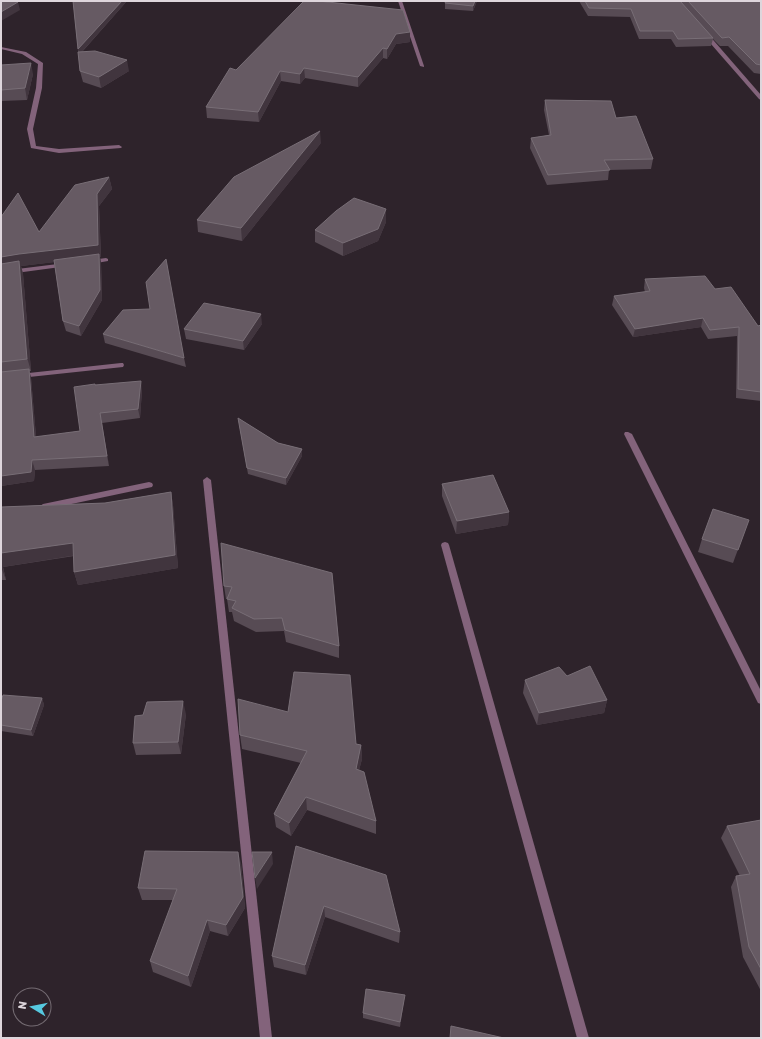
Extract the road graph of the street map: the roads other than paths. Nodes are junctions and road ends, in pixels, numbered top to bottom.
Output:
1 (400, 1) edge
2 (701, 30) edge
3 (1, 48) edge
4 (422, 66) dead end
5 (761, 98) edge
6 (119, 147) dead end
7 (106, 260) dead end
8 (84, 263) edge
9 (76, 264) edge
10 (1, 273) edge
11 (121, 365) dead end
12 (1, 378) edge
13 (628, 434) dead end
14 (207, 480) dead end
15 (149, 485) dead end
16 (33, 509) edge
17 (445, 545) dead end
18 (761, 700) edge
19 (266, 1038) edge
20 (583, 1038) edge

1 - 4 street
2 - 5 street
3 - 6 street
7 - 8 street
9 - 10 street
11 - 12 street
13 - 18 street
14 - 19 street
15 - 16 street
17 - 20 street

